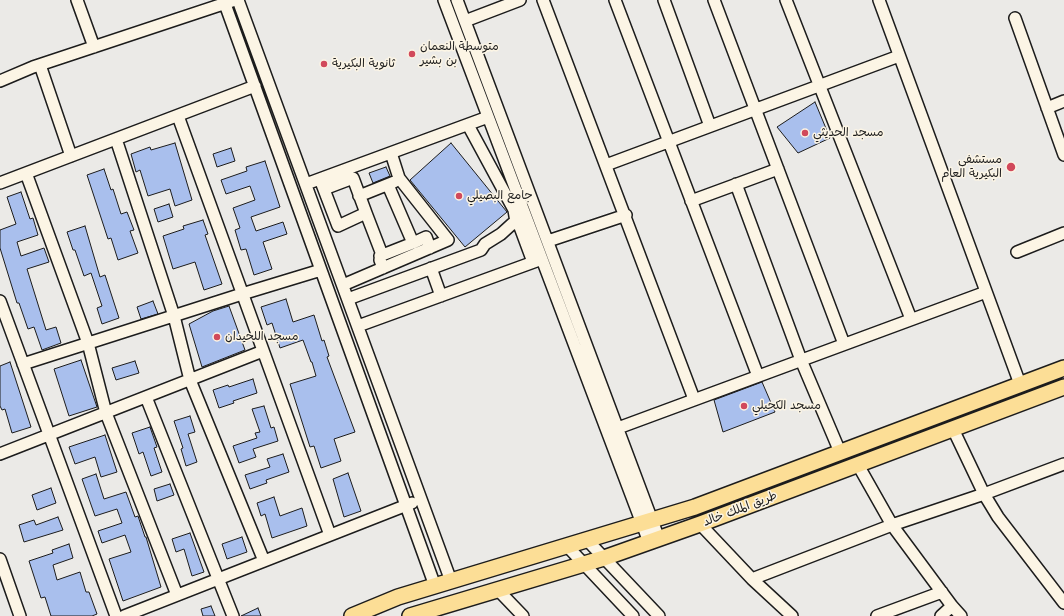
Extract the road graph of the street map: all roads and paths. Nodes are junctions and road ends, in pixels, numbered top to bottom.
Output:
1 (77, 0) edge
2 (237, 0) edge
3 (444, 0) edge
4 (457, 0) edge
5 (520, 0) edge
6 (543, 0) edge
7 (614, 0) edge
8 (664, 0) edge
9 (714, 0) edge
10 (786, 0) edge
11 (879, 0) edge
12 (225, 4) junction
13 (1015, 18) dead end
14 (465, 21) junction
15 (94, 47) junction
16 (900, 56) junction
17 (40, 65) junction
18 (0, 81) edge
19 (820, 85) junction
20 (255, 86) junction
21 (1064, 101) edge
22 (1047, 108) junction
23 (755, 109) junction
24 (178, 116) junction
25 (488, 117) junction
26 (468, 125) junction
27 (710, 126) junction
28 (116, 139) junction
29 (668, 141) junction
30 (391, 153) junction
31 (71, 156) junction
32 (1064, 156) edge
33 (606, 164) junction
34 (778, 169) junction
35 (522, 172) junction
36 (26, 173) junction
37 (511, 176) junction
38 (400, 180) junction
39 (0, 183) edge
40 (306, 184) junction
41 (322, 184) junction
42 (736, 184) junction
43 (388, 185) junction
44 (359, 196) junction
45 (691, 201) junction
46 (366, 214) junction
47 (626, 215) junction
48 (516, 222) junction
49 (1064, 233) edge
50 (413, 242) junction
51 (548, 242) junction
52 (430, 248) junction
53 (1016, 252) dead end
54 (380, 256) junction
55 (538, 261) junction
56 (383, 268) junction
57 (431, 268) junction
58 (321, 270) junction
59 (341, 281) junction
60 (326, 283) junction
61 (986, 292) junction
62 (242, 294) junction
63 (441, 296) junction
64 (348, 299) junction
65 (0, 301) edge
66 (174, 316) junction
67 (911, 319) junction
68 (358, 326) junction
69 (88, 344) junction
70 (844, 344) junction
71 (263, 351) junction
72 (801, 360) junction
73 (23, 364) junction
74 (1064, 368) edge
75 (758, 376) junction
76 (190, 380) junction
77 (1020, 384) junction
78 (1064, 387) edge
79 (146, 397) junction
80 (694, 399) junction
81 (106, 412) junction
82 (618, 428) junction
83 (953, 429) junction
84 (49, 435) junction
85 (840, 452) junction
86 (0, 454) edge
87 (1064, 464) edge
88 (858, 465) junction
89 (984, 494) junction
90 (421, 500) junction
91 (406, 505) junction
92 (647, 522) junction
93 (700, 524) junction
94 (892, 524) junction
95 (330, 535) junction
96 (587, 540) junction
97 (654, 540) junction
98 (567, 546) junction
99 (604, 558) junction
100 (0, 559) edge
101 (264, 561) junction
102 (584, 564) junction
103 (217, 579) junction
104 (752, 579) junction
105 (451, 581) junction
106 (435, 586) junction
107 (498, 590) junction
108 (942, 592) junction
109 (177, 595) junction
110 (1064, 603) edge
111 (952, 606) junction
112 (20, 616) edge
113 (116, 616) edge
114 (124, 616) edge
115 (233, 616) edge
116 (352, 616) edge
117 (410, 616) edge
118 (523, 616) edge
119 (634, 616) edge
120 (659, 616) edge
121 (792, 616) edge
122 (877, 616) edge
123 (941, 616) edge
124 (962, 616) edge

1 - 15 street
2 - 12 street
2 - 40 street
3 - 25 street
4 - 14 street
5 - 14 street
6 - 33 street
7 - 29 street
8 - 27 street
9 - 23 street
10 - 19 street
11 - 16 street
12 - 15 street
12 - 20 street
13 - 22 street
14 - 35 street
15 - 17 street
16 - 19 street
16 - 61 street
17 - 18 street
17 - 31 street
19 - 23 street
19 - 67 street
20 - 24 street
20 - 58 street
21 - 22 street
22 - 32 street
23 - 27 street
23 - 34 street
24 - 28 street
24 - 62 street
25 - 26 street
25 - 37 street
26 - 30 street
26 - 48 street
27 - 29 street
28 - 31 street
28 - 66 street
29 - 33 street
29 - 45 street
30 - 38 street
30 - 41 street
31 - 36 street
33 - 47 street
34 - 42 street
34 - 70 street
35 - 37 street
35 - 51 street
36 - 39 street
36 - 69 street
37 - 55 street
38 - 43 street
38 - 52 street
40 - 41 street
40 - 59 street
41 - 44 street
41 - 46 street
42 - 45 street
42 - 72 street
43 - 44 street
43 - 50 street
44 - 46 street
45 - 75 street
46 - 54 street
47 - 51 street
47 - 80 street
48 - 55 street
48 - 57 street
49 - 53 street
50 - 52 street
50 - 54 street
51 - 82 street
52 - 56 street
54 - 56 street
55 - 63 street
55 - 92 street
56 - 59 street
57 - 63 street
57 - 64 street
58 - 60 street
58 - 62 street
59 - 60 street
59 - 64 street
60 - 91 street
61 - 67 street
61 - 77 street
62 - 66 street
62 - 71 street
63 - 68 street
64 - 68 street
65 - 73 street
66 - 69 street
66 - 76 street
67 - 70 street
68 - 90 street
69 - 73 street
69 - 81 street
70 - 72 street
71 - 76 street
71 - 95 street
72 - 75 street
72 - 85 street
73 - 84 street
74 - 77 main road
75 - 80 street
76 - 79 street
76 - 101 street
77 - 85 main road
78 - 83 main road, طريق الملك خالد
79 - 81 street
79 - 103 street
80 - 82 street
81 - 84 street
81 - 109 street
82 - 92 street
83 - 88 main road, طريق الملك خالد
83 - 89 street
84 - 86 street
84 - 113 street
85 - 92 main road
87 - 89 street
88 - 93 main road, طريق الملك خالد
88 - 94 street
89 - 94 street
89 - 110 street
90 - 91 street
90 - 105 street
91 - 95 street
91 - 106 street
92 - 96 main road
92 - 97 street
93 - 97 main road, طريق الملك خالد
93 - 104 street
94 - 104 street
94 - 108 street
95 - 101 street
96 - 98 main road
96 - 99 street
97 - 99 main road, طريق الملك خالد
98 - 102 street
98 - 105 main road
99 - 102 main road, طريق الملك خالد
99 - 120 street
100 - 112 street
101 - 103 street
102 - 107 main road, طريق الملك خالد
102 - 119 street
103 - 109 street
103 - 115 street
104 - 121 street
105 - 106 main road
106 - 116 main road
107 - 117 main road, طريق الملك خالد
107 - 118 street
108 - 111 street
108 - 122 street
109 - 114 street
111 - 123 street
111 - 124 street

